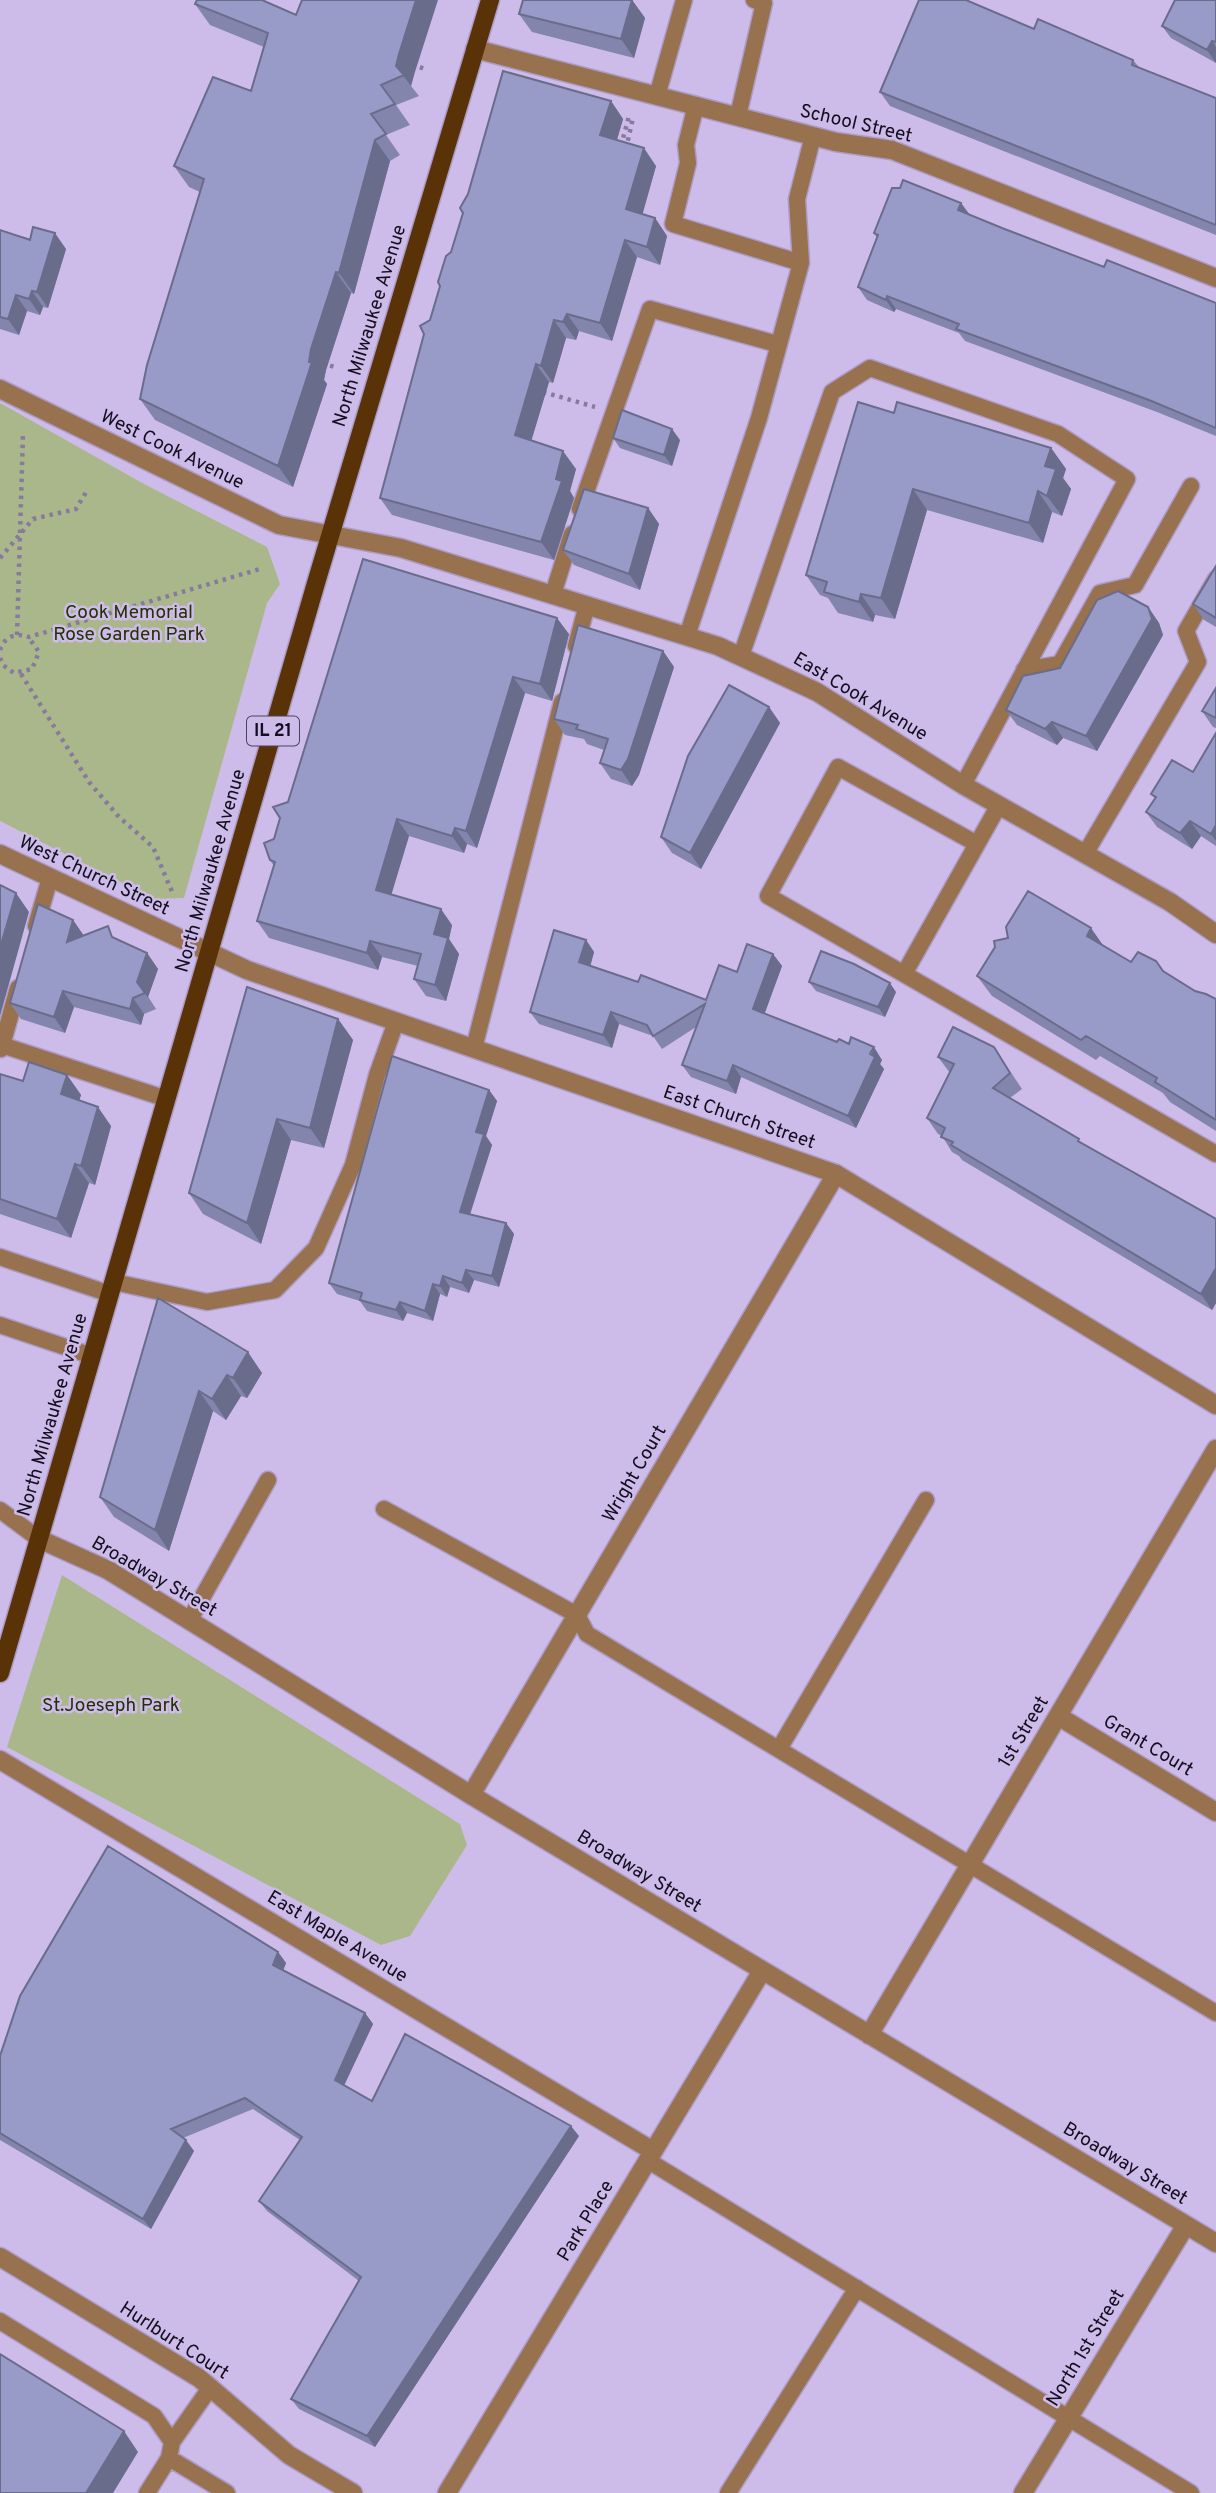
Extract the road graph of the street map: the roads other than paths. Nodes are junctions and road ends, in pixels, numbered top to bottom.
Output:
1 (490, 0) edge
2 (684, 0) edge
3 (754, 0) edge
4 (475, 48) junction
5 (657, 96) junction
6 (696, 105) junction
7 (738, 116) junction
8 (813, 136) junction
9 (801, 263) junction
10 (1216, 278) edge
11 (777, 344) junction
12 (0, 389) edge
13 (1191, 486) dead end
14 (331, 534) junction
15 (1216, 579) edge
16 (553, 594) junction
17 (587, 605) junction
18 (687, 636) junction
19 (741, 656) junction
20 (573, 659) edge
21 (1024, 670) junction
22 (566, 686) edge
23 (963, 785) junction
24 (999, 805) junction
25 (977, 844) junction
26 (0, 854) edge
27 (1085, 854) junction
28 (50, 878) junction
29 (1216, 934) edge
30 (31, 943) edge
31 (209, 953) junction
32 (24, 969) edge
33 (904, 974) junction
34 (396, 1022) junction
35 (1, 1047) edge
36 (474, 1048) junction
37 (167, 1099) junction
38 (1216, 1154) edge
39 (836, 1174) junction
40 (0, 1257) edge
41 (112, 1288) junction
42 (0, 1325) edge
43 (92, 1356) junction
44 (1216, 1405) edge
45 (1216, 1449) edge
46 (268, 1480) dead end
47 (926, 1500) dead end
48 (384, 1509) dead end
49 (0, 1510) edge
50 (39, 1539) junction
51 (577, 1615) junction
52 (189, 1620) junction
53 (0, 1673) edge
54 (1058, 1716) junction
55 (779, 1749) junction
56 (0, 1760) edge
57 (471, 1796) junction
58 (1216, 1812) edge
59 (970, 1864) junction
60 (762, 1971) junction
61 (1216, 2012) edge
62 (869, 2035) junction
63 (650, 2155) junction
64 (1186, 2225) junction
65 (1216, 2244) edge
66 (0, 2257) edge
67 (857, 2288) junction
68 (0, 2321) edge
69 (210, 2388) junction
70 (1069, 2417) junction
71 (171, 2450) junction
72 (147, 2493) edge
73 (227, 2493) edge
74 (353, 2493) edge
75 (447, 2493) edge
76 (728, 2493) edge
77 (1023, 2493) edge
78 (1191, 2493) edge

1 - 4 main road, North Milwaukee Avenue / IL 21
2 - 5 lane
3 - 7 lane
4 - 5 street, School Street
4 - 14 main road, North Milwaukee Avenue / IL 21
5 - 6 street, School Street
6 - 7 street, School Street
6 - 9 lane
7 - 8 street, School Street
8 - 9 lane
8 - 10 street, School Street
9 - 11 lane
11 - 16 lane
11 - 18 lane
12 - 14 street, West Cook Avenue
13 - 21 lane
14 - 16 street, East Cook Avenue
14 - 31 main road, North Milwaukee Avenue / IL 21
15 - 27 lane
16 - 17 street, East Cook Avenue
17 - 18 street, East Cook Avenue
17 - 20 lane
18 - 19 street, East Cook Avenue
19 - 21 lane
19 - 23 street, East Cook Avenue
21 - 23 lane
22 - 36 lane
23 - 24 street, East Cook Avenue
24 - 25 lane
24 - 27 street, East Cook Avenue
25 - 33 lane
25 - 33 lane
26 - 28 street, West Church Street
27 - 29 street, East Cook Avenue
28 - 30 lane
28 - 31 street, West Church Street
31 - 34 street, East Church Street
31 - 37 main road, North Milwaukee Avenue / IL 21
32 - 35 lane
33 - 38 lane
34 - 36 street, East Church Street
34 - 41 lane
35 - 37 lane
36 - 39 street, East Church Street
37 - 41 main road, North Milwaukee Avenue / IL 21
39 - 44 street, East Church Street
39 - 51 street, Wright Court
40 - 41 lane
41 - 43 main road, North Milwaukee Avenue / IL 21
42 - 43 lane
43 - 50 main road, North Milwaukee Avenue / IL 21
45 - 54 street, 1st Street
46 - 52 lane
47 - 55 lane
48 - 51 lane
49 - 50 lane
50 - 52 street, Broadway Street
50 - 53 main road, North Milwaukee Avenue / IL 21
51 - 55 lane
51 - 57 street, Wright Court
52 - 57 street, Broadway Street
54 - 58 street, Grant Court
54 - 59 street, 1st Street
55 - 59 lane
56 - 63 street, East Maple Avenue
57 - 60 street, Broadway Street
59 - 61 lane
59 - 62 street, 1st Street
60 - 62 street, Broadway Street
60 - 63 street, Park Place
62 - 64 street, Broadway Street
63 - 67 lane
63 - 75 street, Park Place
64 - 65 street, Broadway Street
64 - 70 street, North 1st Street
66 - 69 street, Hurlburt Court
67 - 70 lane
67 - 76 lane
68 - 71 lane
69 - 71 lane
69 - 74 street, Hurlburt Court
70 - 77 street, North 1st Street
70 - 78 lane
71 - 72 lane
71 - 73 lane

